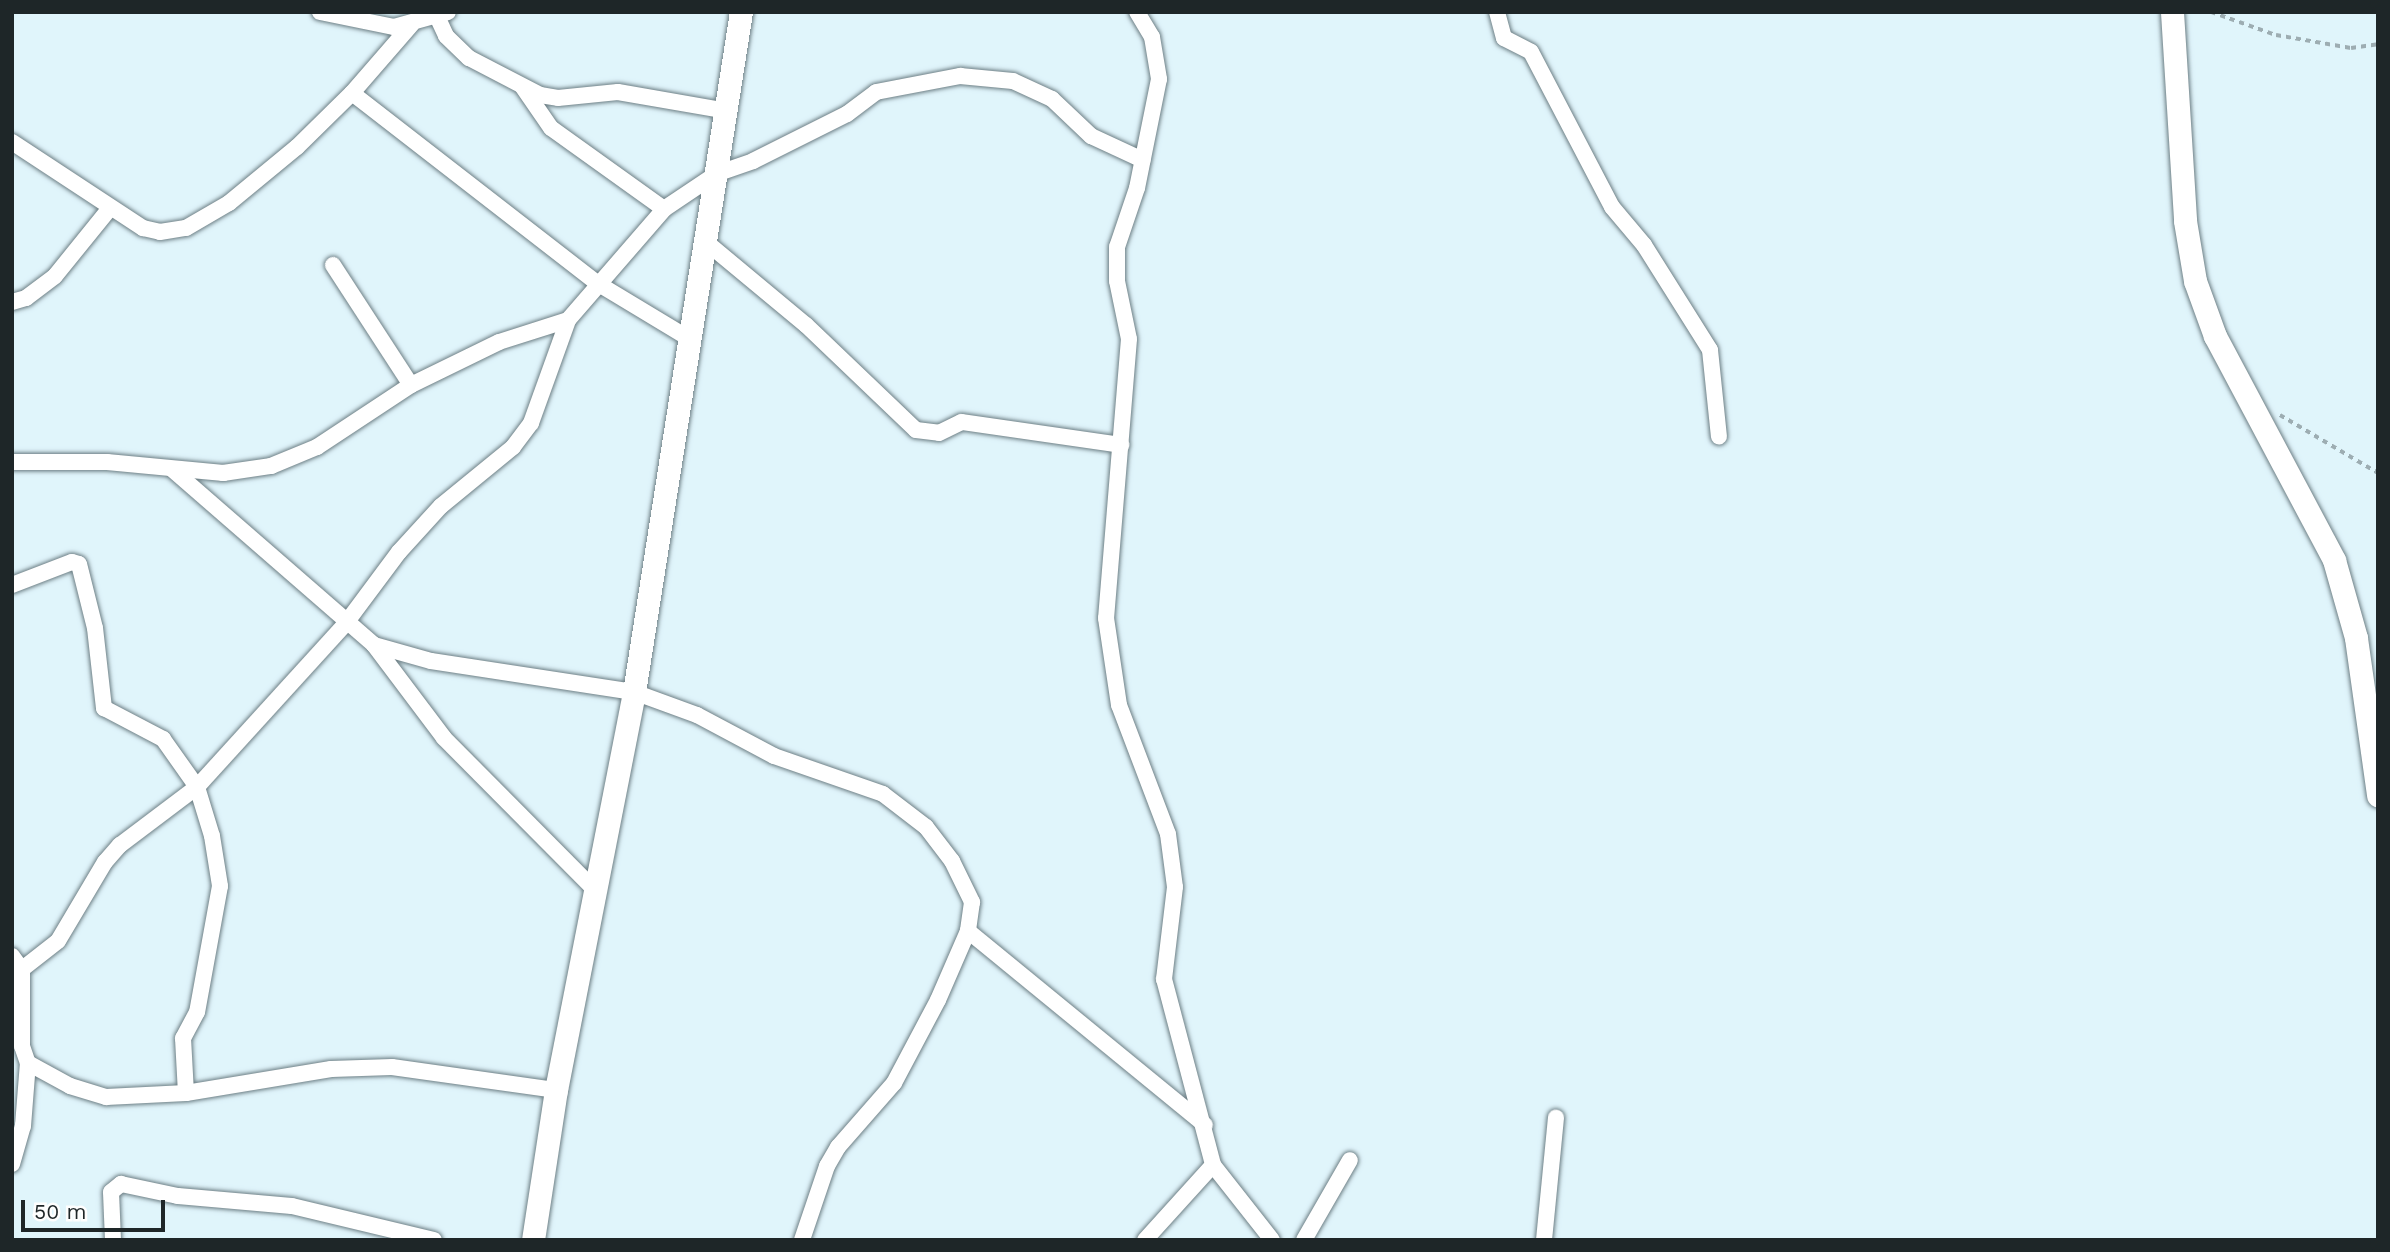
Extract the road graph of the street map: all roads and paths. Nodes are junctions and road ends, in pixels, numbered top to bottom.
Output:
1 (320, 12) edge
2 (741, 12) edge
3 (1137, 12) edge
4 (1497, 12) edge
5 (2172, 12) edge
6 (2211, 12) edge
7 (440, 14) edge
8 (412, 24) junction
9 (2378, 44) edge
10 (522, 86) junction
11 (352, 93) junction
12 (722, 110) junction
13 (12, 142) edge
14 (1143, 160) junction
15 (716, 174) junction
16 (110, 208) junction
17 (664, 209) junction
18 (706, 242) junction
19 (333, 265) dead end
20 (597, 283) junction
21 (12, 302) edge
22 (568, 320) junction
23 (688, 338) junction
24 (411, 385) junction
25 (2255, 408) junction
26 (1719, 437) dead end
27 (1121, 445) junction
28 (12, 461) edge
29 (173, 470) junction
30 (2378, 473) edge
31 (12, 585) edge
32 (346, 624) junction
33 (373, 645) junction
34 (634, 692) junction
35 (197, 787) junction
36 (2378, 795) edge
37 (598, 893) junction
38 (968, 931) junction
39 (12, 956) edge
40 (17, 973) edge
41 (28, 1063) junction
42 (556, 1090) junction
43 (186, 1093) junction
44 (1556, 1118) dead end
45 (1205, 1125) junction
46 (1350, 1160) dead end
47 (12, 1164) edge
48 (1213, 1165) junction
49 (113, 1240) edge
50 (434, 1240) edge
51 (533, 1240) edge
52 (802, 1240) edge
53 (1144, 1240) edge
54 (1272, 1240) edge
55 (1304, 1240) edge
56 (1544, 1240) edge

1 - 8 street
2 - 12 street
3 - 14 street
4 - 26 street
5 - 25 street
6 - 9 path
7 - 8 street
7 - 10 street
8 - 11 street
10 - 12 street
10 - 17 street
11 - 16 street
11 - 20 street
12 - 15 street
13 - 16 street
14 - 15 street
14 - 27 street
15 - 17 street
15 - 18 street
16 - 21 street
17 - 20 street
18 - 23 street
18 - 27 street
19 - 24 street
20 - 22 street
20 - 23 street
22 - 24 street
22 - 32 street
23 - 34 street
24 - 29 street
25 - 30 path
25 - 36 street
27 - 45 street
28 - 29 street
29 - 32 street
31 - 35 street
32 - 33 street
32 - 35 street
33 - 34 street
33 - 37 street
34 - 37 street
34 - 38 street
35 - 40 street
35 - 43 street
37 - 42 street
38 - 45 street
38 - 52 street
39 - 40 street
40 - 41 street
41 - 43 street
41 - 47 street
42 - 43 street
42 - 51 street
44 - 56 street
45 - 48 street
46 - 55 street
48 - 53 street
48 - 54 street
49 - 50 street

